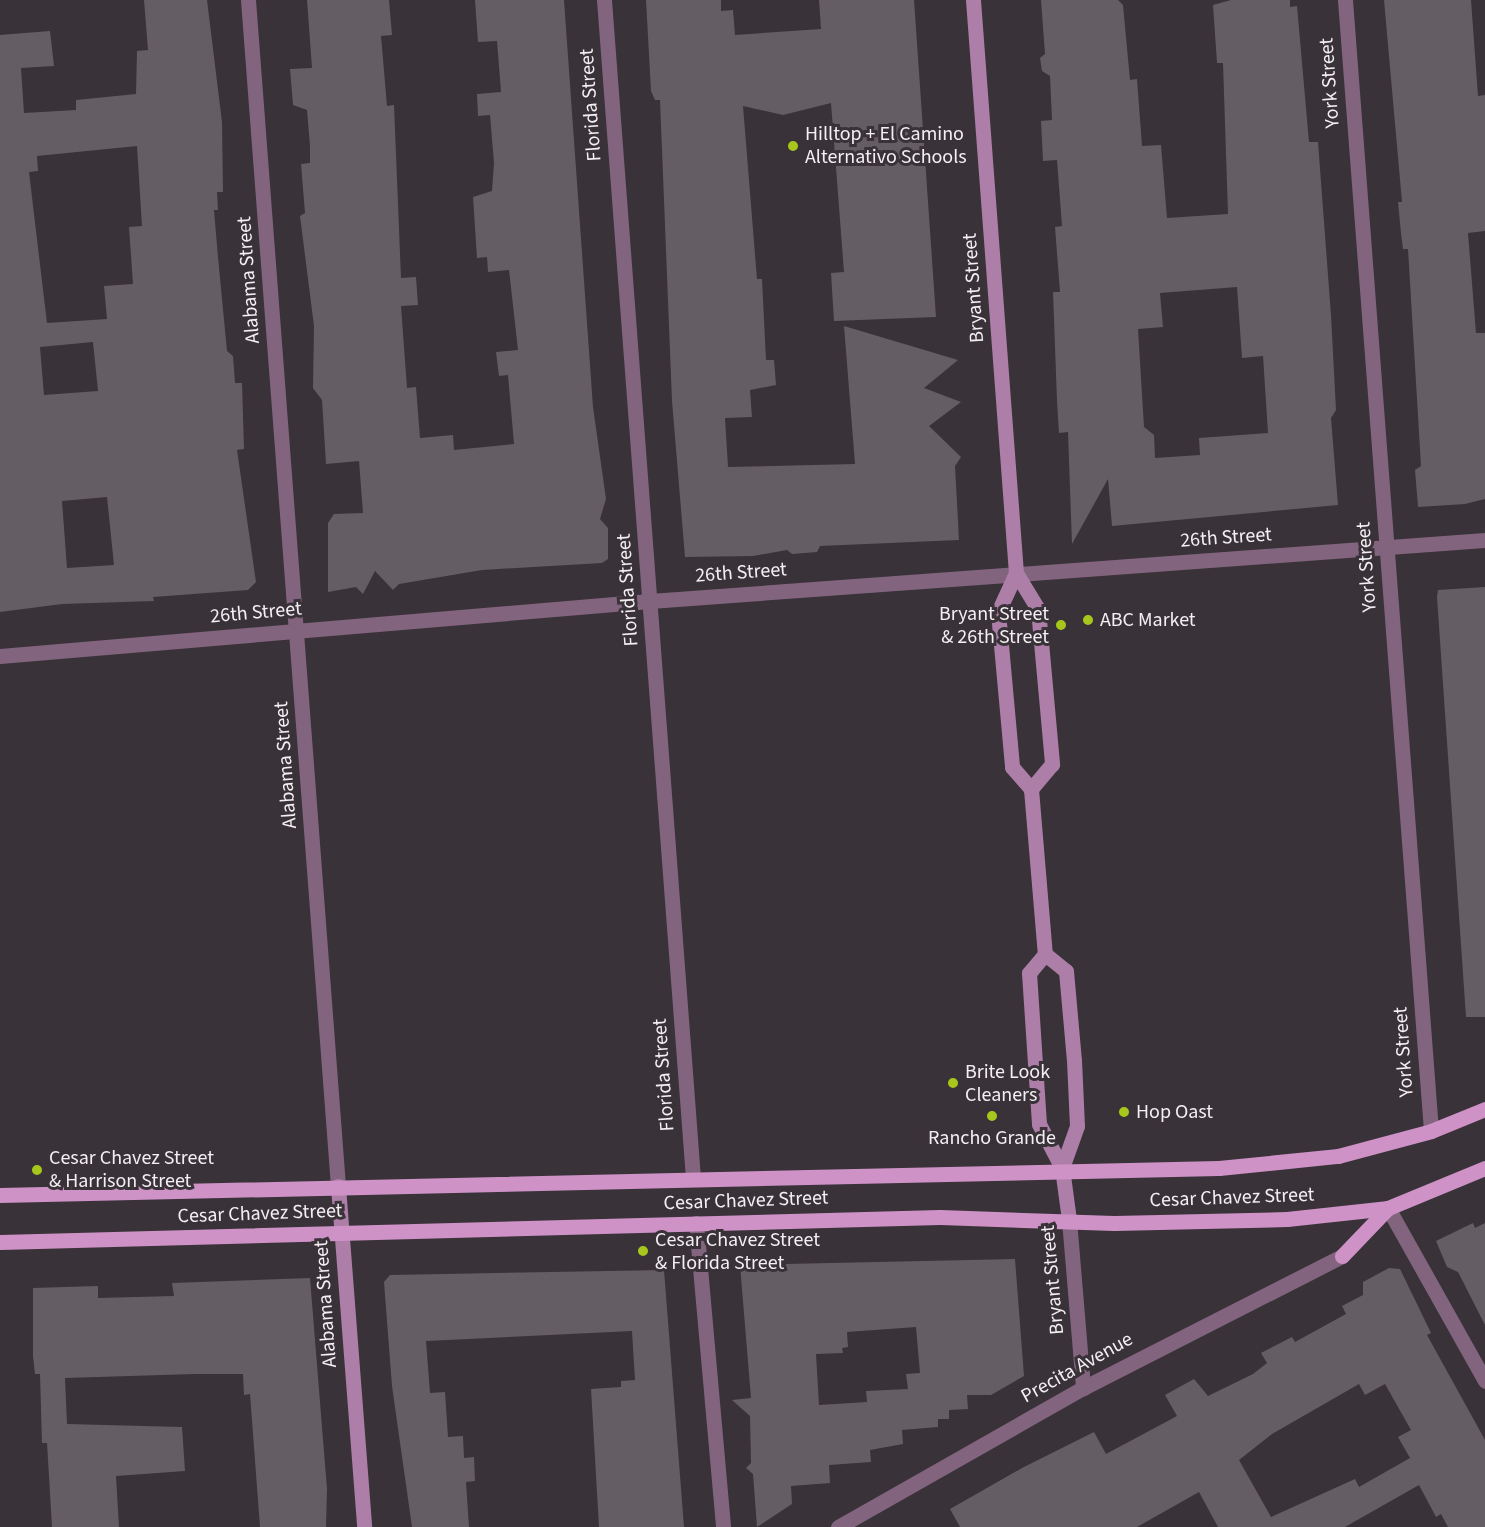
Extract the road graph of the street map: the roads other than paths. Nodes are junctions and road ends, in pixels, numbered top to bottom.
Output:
1 (248, 0) edge
2 (604, 0) edge
3 (973, 0) edge
4 (1345, 0) edge
5 (1485, 540) edge
6 (1387, 548) junction
7 (1016, 573) junction
8 (650, 601) junction
9 (297, 631) junction
10 (0, 656) edge
11 (1031, 789) junction
12 (1045, 954) junction
13 (1485, 1109) edge
14 (1431, 1131) junction
15 (1062, 1168) junction
16 (1485, 1168) edge
17 (693, 1177) junction
18 (338, 1186) junction
19 (0, 1195) edge
20 (1388, 1208) junction
21 (1069, 1220) junction
22 (696, 1223) junction
23 (342, 1233) junction
24 (0, 1242) edge
25 (1342, 1256) joint
26 (1485, 1381) edge
27 (1083, 1388) junction
28 (364, 1527) edge
29 (723, 1527) edge
30 (838, 1527) edge

1 - 9 street, Alabama Street
2 - 8 street, Florida Street
3 - 7 street, Bryant Street
4 - 6 street, York Street
5 - 6 street, 26th Street
6 - 7 street, 26th Street
6 - 14 street, York Street
7 - 8 street, 26th Street
7 - 11 street, Bryant Street
7 - 11 street, Bryant Street
8 - 9 street, 26th Street
8 - 17 street, Florida Street
9 - 10 street, 26th Street
9 - 18 street, Alabama Street
11 - 12 street
12 - 15 street, Bryant Street
12 - 15 street, Bryant Street
13 - 14 main road, Cesar Chavez Street
14 - 15 main road, Cesar Chavez Street
15 - 17 main road, Cesar Chavez Street
15 - 21 street, Bryant Street
16 - 20 main road, Cesar Chavez Street
17 - 18 main road, Cesar Chavez Street
18 - 19 main road, Cesar Chavez Street
18 - 23 street, Alabama Street
20 - 21 main road, Cesar Chavez Street
20 - 25 main road
20 - 26 street
21 - 22 main road, Cesar Chavez Street
21 - 27 street, Bryant Street
22 - 23 main road, Cesar Chavez Street
22 - 29 street
23 - 24 main road, Cesar Chavez Street
23 - 28 street, Alabama Street
25 - 27 street, Precita Avenue
27 - 30 street, Precita Avenue

